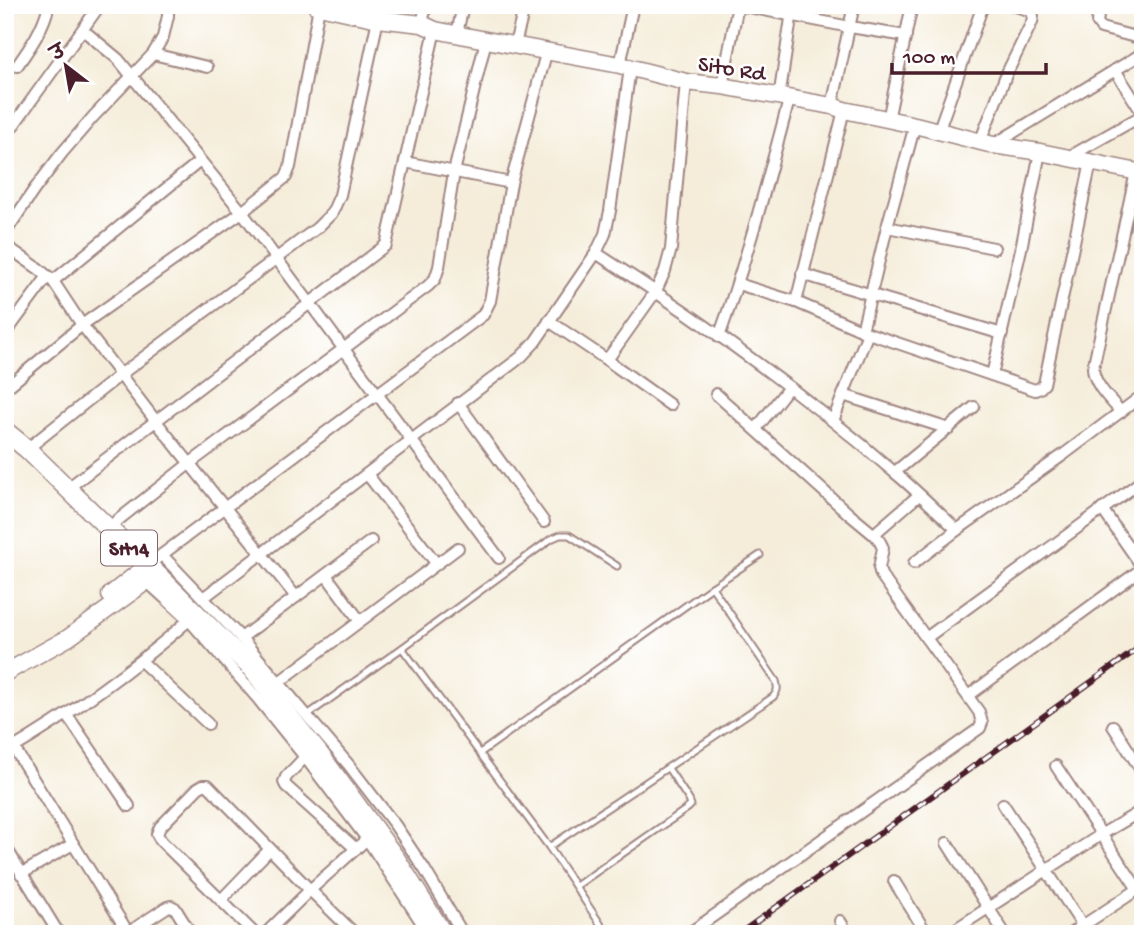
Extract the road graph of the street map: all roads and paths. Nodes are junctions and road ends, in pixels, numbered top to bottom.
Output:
1 (49, 5) edge
2 (100, 5) edge
3 (168, 5) edge
4 (426, 5) edge
5 (463, 5) edge
6 (525, 5) edge
7 (633, 5) edge
8 (738, 5) edge
9 (854, 5) edge
10 (912, 5) edge
11 (983, 5) edge
12 (1013, 5) edge
13 (1100, 5) edge
14 (317, 6) edge
15 (792, 11) edge
16 (370, 13) edge
17 (429, 27) junction
18 (850, 27) junction
19 (83, 30) junction
20 (457, 34) junction
21 (906, 36) junction
22 (1143, 39) edge
23 (486, 40) junction
24 (515, 44) junction
25 (547, 50) junction
26 (1143, 53) edge
27 (153, 54) junction
28 (18, 66) dead end
29 (625, 66) junction
30 (207, 67) dead end
31 (1115, 70) junction
32 (132, 75) junction
33 (686, 82) junction
34 (722, 86) junction
35 (784, 99) junction
36 (838, 108) junction
37 (1143, 114) edge
38 (888, 120) junction
39 (915, 125) junction
40 (938, 132) junction
41 (5, 137) edge
42 (987, 143) junction
43 (1040, 152) junction
44 (1067, 158) junction
45 (200, 161) junction
46 (405, 162) junction
47 (1091, 162) junction
48 (454, 172) junction
49 (1140, 172) edge
50 (511, 183) junction
51 (242, 212) junction
52 (887, 227) junction
53 (5, 233) edge
54 (5, 245) edge
55 (994, 248) dead end
56 (596, 253) junction
57 (276, 259) junction
58 (802, 274) junction
59 (50, 278) junction
60 (738, 284) junction
61 (656, 291) junction
62 (870, 296) junction
63 (796, 302) junction
64 (310, 303) junction
65 (549, 321) junction
66 (82, 325) junction
67 (865, 332) junction
68 (5, 334) edge
69 (1002, 334) junction
70 (719, 337) junction
71 (344, 348) junction
72 (607, 360) junction
73 (120, 374) junction
74 (992, 375) junction
75 (789, 387) junction
76 (5, 389) edge
77 (716, 394) dead end
78 (377, 395) junction
79 (843, 395) junction
80 (1143, 395) edge
81 (458, 403) junction
82 (670, 405) dead end
83 (974, 407) dead end
84 (1121, 412) junction
85 (155, 420) junction
86 (833, 421) junction
87 (756, 429) junction
88 (949, 429) junction
89 (5, 431) edge
90 (410, 440) junction
91 (27, 449) junction
92 (189, 464) junction
93 (895, 472) junction
94 (367, 474) junction
95 (1143, 480) edge
96 (68, 488) junction
97 (919, 495) junction
98 (225, 508) junction
99 (1102, 509) junction
100 (544, 522) dead end
101 (108, 528) junction
102 (957, 530) junction
103 (874, 534) junction
104 (371, 541) dead end
105 (458, 548) dead end
106 (261, 553) junction
107 (760, 555) dead end
108 (499, 558) dead end
109 (436, 563) junction
110 (914, 563) dead end
111 (617, 566) dead end
112 (1143, 568) edge
113 (150, 569) junction
114 (326, 575) junction
115 (712, 587) junction
116 (296, 597) junction
117 (203, 598) junction
118 (190, 620) junction
119 (360, 621) junction
120 (241, 638) junction
121 (926, 638) junction
122 (402, 648) junction
123 (141, 661) junction
124 (5, 662) edge
125 (5, 673) edge
126 (279, 682) junction
127 (968, 696) junction
128 (67, 715) junction
129 (306, 716) junction
130 (208, 724) dead end
131 (1113, 726) dead end
132 (10, 751) edge
133 (480, 753) junction
134 (305, 757) junction
135 (1056, 766) dead end
136 (668, 768) junction
137 (1143, 773) edge
138 (1003, 804) dead end
139 (129, 806) dead end
140 (1143, 810) edge
141 (1102, 834) junction
142 (367, 839) junction
143 (73, 844) junction
144 (947, 844) dead end
145 (5, 846) edge
146 (549, 847) junction
147 (270, 849) junction
148 (356, 849) junction
149 (1047, 870) junction
150 (21, 874) junction
151 (894, 881) dead end
152 (576, 886) junction
153 (310, 890) junction
154 (1141, 891) edge
155 (221, 900) junction
156 (988, 908) junction
157 (840, 921) dead end
158 (1085, 930) edge
159 (128, 933) edge
160 (59, 934) edge
161 (191, 934) edge
162 (255, 934) edge
163 (265, 934) edge
164 (355, 934) edge
165 (429, 934) edge
166 (443, 934) edge
167 (464, 934) edge
168 (607, 934) edge
169 (688, 934) edge
170 (848, 934) edge
171 (927, 934) edge
172 (948, 934) edge
173 (1005, 934) edge
174 (1070, 934) edge

1 - 28 street
2 - 19 street
3 - 27 street
4 - 17 street
5 - 20 street
6 - 24 street
7 - 29 street
8 - 15 street
8 - 34 street
9 - 18 street
10 - 21 street
11 - 40 street
12 - 42 street
13 - 22 street
14 - 16 main road, Sito Rd
14 - 51 street
15 - 18 street
15 - 35 street
16 - 17 main road, Sito Rd
16 - 57 street
17 - 20 main road, Sito Rd
17 - 46 street
18 - 21 street
18 - 36 street
19 - 32 street
19 - 41 street
20 - 23 main road, Sito Rd
21 - 38 street
23 - 24 main road, Sito Rd
23 - 48 street
24 - 25 main road, Sito Rd
25 - 29 main road, Sito Rd
25 - 50 street
26 - 31 street
27 - 30 street
27 - 32 street
29 - 33 main road, Sito Rd
29 - 56 street
31 - 37 street
31 - 42 street
32 - 45 street
32 - 53 street
33 - 34 main road, Sito Rd
33 - 61 street
34 - 35 main road, Sito Rd
35 - 36 main road, Sito Rd
35 - 60 street
36 - 38 main road, Sito Rd
36 - 58 street
37 - 44 street
38 - 39 main road, Sito Rd
39 - 40 main road, Sito Rd
39 - 52 street
40 - 42 main road, Sito Rd
42 - 43 main road, Sito Rd
43 - 44 main road, Sito Rd
43 - 69 street
44 - 47 main road, Sito Rd
45 - 51 street
45 - 59 street
46 - 48 street
46 - 64 street
47 - 49 main road, Sito Rd
47 - 74 street
48 - 50 street
48 - 71 street
49 - 84 street
50 - 78 street
51 - 57 street
51 - 66 street
52 - 55 street
52 - 62 street
54 - 59 street
56 - 61 street
56 - 65 street
57 - 64 street
57 - 73 street
58 - 62 street
58 - 63 street
59 - 66 street
59 - 68 street
60 - 63 street
60 - 70 street
61 - 70 street
61 - 72 street
62 - 67 street
62 - 69 street
63 - 67 street
64 - 71 street
64 - 85 street
65 - 72 street
65 - 81 street
66 - 73 street
66 - 76 street
67 - 74 street
67 - 79 street
69 - 74 street
70 - 75 street
71 - 78 street
71 - 92 street
72 - 82 street
73 - 85 street
73 - 91 street
75 - 86 street
75 - 87 street
77 - 87 street
78 - 90 street
78 - 98 street
79 - 86 street
79 - 88 street
80 - 84 street
81 - 90 street
81 - 100 street
83 - 88 street
84 - 102 street
85 - 92 street
85 - 96 street
86 - 93 street
87 - 103 street
88 - 93 street
89 - 91 main road, SH14
90 - 94 street
90 - 108 street
91 - 96 main road, SH14
92 - 98 street
92 - 101 street
93 - 97 street
94 - 106 street
94 - 109 street
95 - 99 street
96 - 101 main road, SH14
97 - 102 street
97 - 103 street
98 - 106 street
98 - 113 street
99 - 112 street
99 - 121 street
101 - 113 main road, SH14
102 - 110 street
103 - 121 street
104 - 114 street
105 - 109 street
106 - 116 street
106 - 117 street
107 - 115 lane
109 - 119 street
111 - 122 lane
112 - 127 street
113 - 117 street
113 - 118 street
113 - 124 main road
113 - 125 main road
113 - 166 main road, SH14
114 - 116 street
114 - 119 street
115 - 133 lane
115 - 136 lane
116 - 120 street
117 - 120 street
118 - 123 street
118 - 134 street
119 - 126 street
120 - 126 street
121 - 127 street
122 - 129 lane
122 - 133 lane
123 - 128 street
123 - 130 street
126 - 129 street
127 - 169 street
128 - 132 street
128 - 139 street
129 - 167 street
131 - 137 street
132 - 143 street
133 - 146 lane
134 - 142 street
134 - 148 street
135 - 141 street
136 - 146 lane
136 - 152 lane
138 - 149 street
140 - 141 street
141 - 149 street
141 - 154 street
142 - 148 street
142 - 165 street
143 - 150 street
143 - 159 street
144 - 156 street
145 - 150 street
146 - 152 lane
147 - 153 street
147 - 155 street
147 - 155 street
148 - 153 street
149 - 156 street
149 - 158 street
150 - 160 street
151 - 171 street
152 - 168 lane
153 - 163 street
153 - 164 street
154 - 158 street
155 - 162 street
156 - 172 street
156 - 173 street
157 - 170 street
158 - 174 street
159 - 161 street

